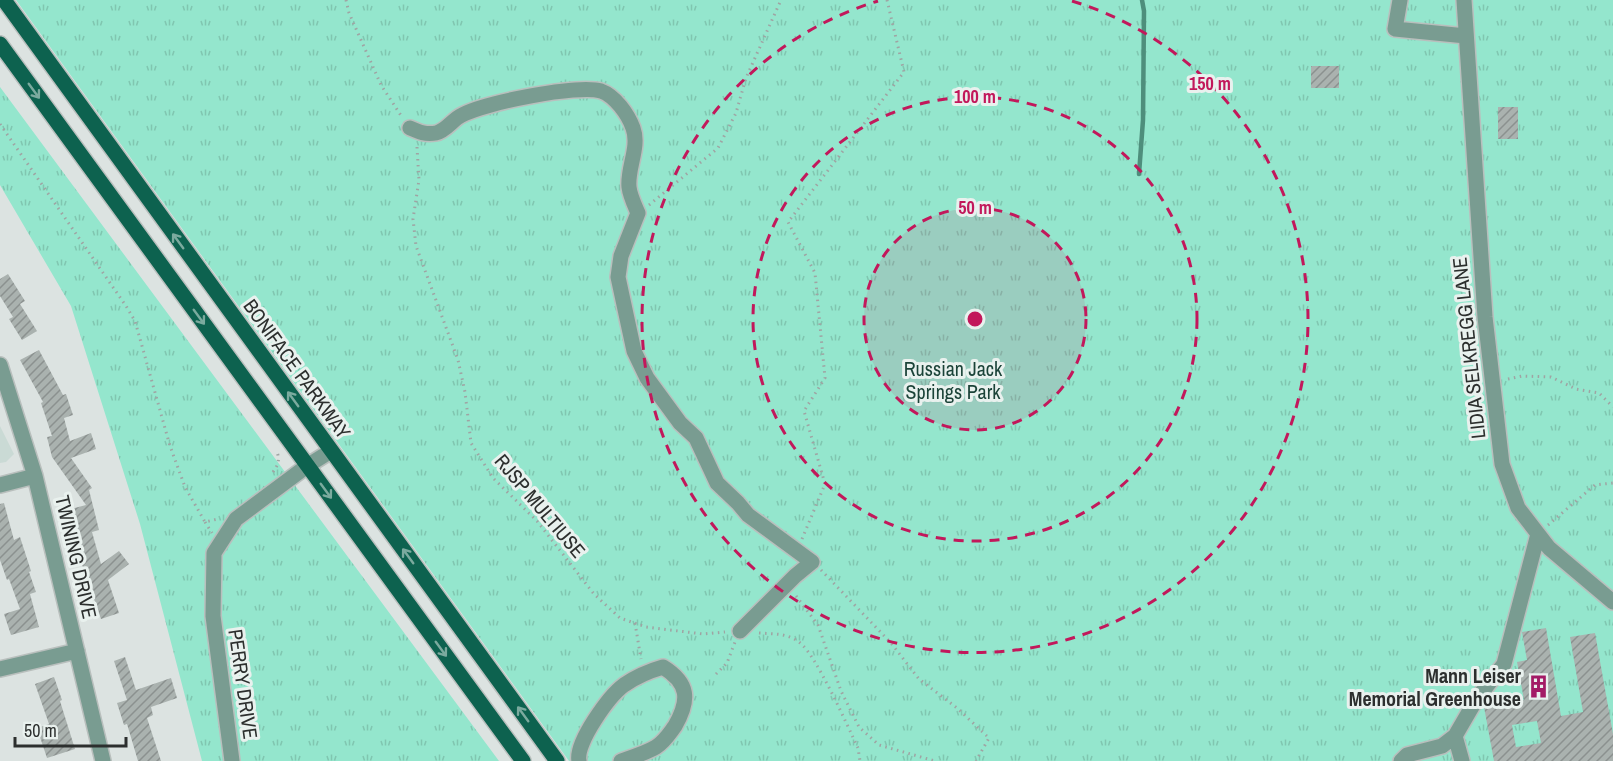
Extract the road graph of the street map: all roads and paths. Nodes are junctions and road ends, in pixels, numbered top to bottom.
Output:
1 (4, 0) edge
2 (346, 0) edge
3 (781, 0) edge
4 (887, 0) edge
5 (1400, 0) edge
6 (1464, 0) edge
7 (1467, 41) junction
8 (0, 44) edge
9 (0, 124) edge
10 (410, 128) junction
11 (638, 213) junction
12 (0, 365) edge
13 (1508, 379) dead end
14 (1613, 407) edge
15 (331, 451) junction
16 (277, 452) dead end
17 (307, 466) junction
18 (35, 476) junction
19 (268, 478) dead end
20 (1613, 483) edge
21 (0, 485) edge
22 (223, 518) dead end
23 (1538, 534) junction
24 (797, 551) junction
25 (812, 562) junction
26 (789, 583) junction
27 (1613, 602) edge
28 (635, 623) junction
29 (740, 631) junction
30 (77, 651) junction
31 (0, 669) edge
32 (645, 672) junction
33 (717, 674) dead end
34 (1455, 736) junction
35 (103, 761) edge
36 (232, 761) edge
37 (523, 761) edge
38 (558, 761) edge
39 (579, 761) edge
40 (621, 761) edge
41 (860, 761) edge
42 (935, 761) edge
43 (976, 761) edge
44 (1401, 761) edge
45 (1462, 761) edge

15 -> 1 main road, BONIFACE PARKWAY
2 - 10 path, RJSP MULTIUSE
3 - 11 path
4 - 24 path
5 - 7 street
6 - 7 street, LIDIA SELKREGG LANE
7 - 23 street, LIDIA SELKREGG LANE
8 -> 17 main road
9 - 22 path
10 - 11 street
10 - 28 path, RJSP MULTIUSE
11 - 24 street
12 - 18 street, TWINING DRIVE
13 - 14 path
15 - 17 street, PERRY DRIVE
38 -> 15 main road, BONIFACE PARKWAY
16 - 19 path
17 - 36 street, PERRY DRIVE
17 -> 37 main road
18 - 21 street
18 - 30 street, TWINING DRIVE
20 - 23 path
23 - 27 street, LIDIA SELKREGG LANE
23 - 34 street
24 - 25 street
25 - 26 street
25 - 43 path
26 - 29 street
26 - 42 path
28 - 29 path, RJSP MULTIUSE
28 - 32 path
29 - 33 path
29 - 41 path, RJSP MULTIUSE
30 - 31 street
30 - 35 street, TWINING DRIVE
32 - 39 street
32 - 40 street
34 - 44 street
34 - 45 street

